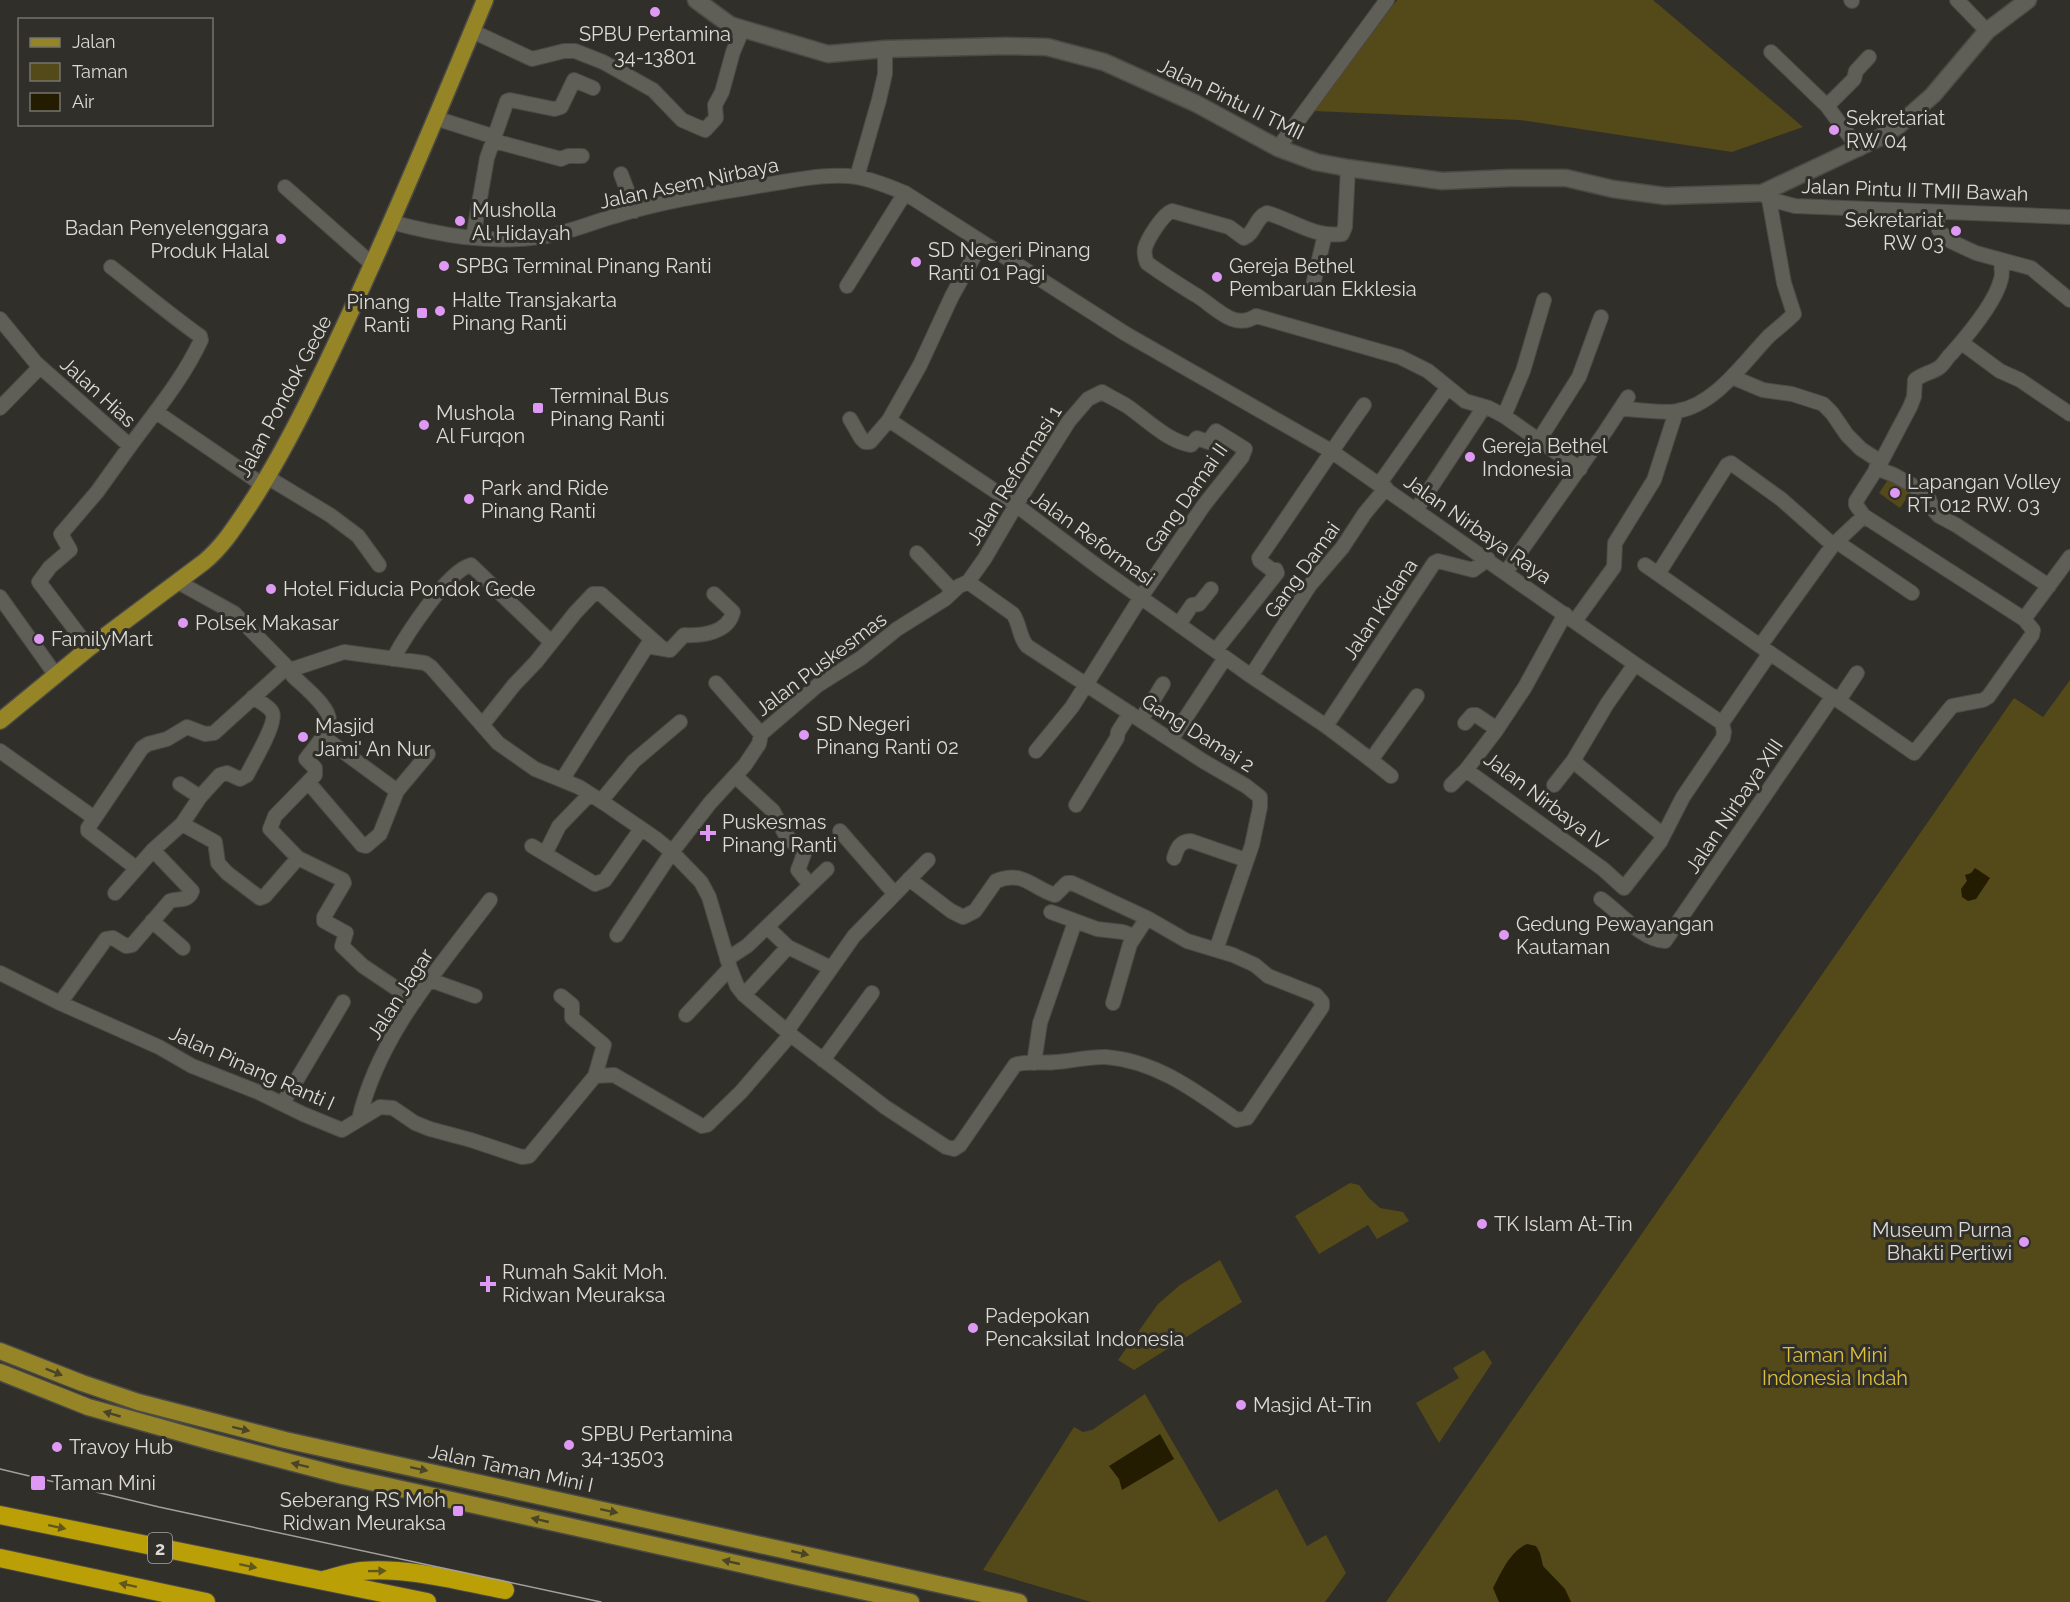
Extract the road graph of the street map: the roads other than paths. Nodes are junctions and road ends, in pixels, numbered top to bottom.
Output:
1 (485, 0) edge
2 (696, 0) edge
3 (1387, 0) edge
4 (1957, 0) edge
5 (2028, 0) edge
6 (743, 28) junction
7 (472, 31) junction
8 (1987, 32) junction
9 (885, 50) junction
10 (1771, 52) dead end
11 (1869, 57) dead end
12 (593, 88) dead end
13 (1827, 106) junction
14 (435, 118) junction
15 (494, 139) junction
16 (1278, 148) junction
17 (1859, 149) junction
18 (582, 156) dead end
19 (1348, 168) junction
20 (621, 174) dead end
21 (856, 177) junction
22 (285, 187) dead end
23 (905, 193) junction
24 (1766, 196) junction
25 (635, 211) junction
26 (1935, 212) junction
27 (2070, 217) edge
28 (391, 222) junction
29 (1325, 234) junction
30 (473, 238) junction
31 (982, 242) junction
32 (2001, 261) junction
33 (373, 265) junction
34 (111, 267) dead end
35 (1312, 285) dead end
36 (847, 286) dead end
37 (1544, 300) dead end
38 (2070, 300) edge
39 (1601, 317) dead end
40 (0, 319) edge
41 (1962, 343) junction
42 (40, 367) junction
43 (1732, 376) junction
44 (1448, 387) junction
45 (1098, 393) joint
46 (1364, 405) dead end
47 (1484, 407) junction
48 (0, 408) edge
49 (1676, 412) junction
50 (155, 414) junction
51 (2070, 414) edge
52 (1503, 416) junction
53 (850, 419) dead end
54 (889, 420) junction
55 (1539, 440) junction
56 (130, 446) junction
57 (1331, 451) junction
58 (1878, 465) junction
59 (1580, 469) junction
60 (265, 481) junction
61 (1383, 485) junction
62 (1016, 505) junction
63 (1416, 510) junction
64 (1864, 516) junction
65 (1835, 544) junction
66 (917, 553) dead end
67 (2070, 557) edge
68 (1488, 559) junction
69 (379, 565) dead end
70 (1645, 565) dead end
71 (1506, 572) junction
72 (1658, 574) junction
73 (178, 582) junction
74 (968, 582) junction
75 (2049, 586) junction
76 (1211, 589) dead end
77 (953, 591) junction
78 (1912, 593) dead end
79 (714, 594) dead end
80 (0, 597) edge
81 (1141, 597) junction
82 (1570, 617) junction
83 (2024, 619) junction
84 (1179, 624) junction
85 (551, 642) junction
86 (89, 648) junction
87 (663, 650) junction
88 (1765, 650) junction
89 (1220, 654) junction
90 (393, 659) junction
91 (1635, 664) junction
92 (289, 669) junction
93 (1857, 673) dead end
94 (55, 674) junction
95 (1251, 676) junction
96 (716, 684) dead end
97 (1163, 684) dead end
98 (1086, 686) junction
99 (1417, 696) dead end
100 (253, 697) junction
101 (1836, 698) junction
102 (1135, 716) junction
103 (0, 721) edge
104 (680, 722) dead end
105 (1465, 723) dead end
106 (1722, 723) junction
107 (483, 724) junction
108 (1326, 726) junction
109 (1497, 729) junction
110 (761, 735) junction
111 (322, 736) junction
112 (1171, 740) junction
113 (0, 751) edge
114 (1036, 751) dead end
115 (428, 754) dead end
116 (1371, 760) junction
117 (1573, 761) junction
118 (1466, 770) junction
119 (735, 776) junction
120 (1391, 776) dead end
121 (562, 780) junction
122 (308, 782) junction
123 (180, 783) dead end
124 (1451, 785) dead end
125 (1554, 785) dead end
126 (397, 791) junction
127 (201, 797) junction
128 (595, 798) junction
129 (1076, 805) dead end
130 (93, 817) junction
131 (182, 824) junction
132 (641, 829) junction
133 (840, 831) dead end
134 (1663, 835) junction
135 (532, 846) dead end
136 (153, 850) junction
137 (672, 852) junction
138 (545, 854) junction
139 (298, 858) junction
140 (1174, 858) dead end
141 (928, 860) dead end
142 (1246, 860) junction
143 (136, 868) junction
144 (827, 869) dead end
145 (909, 879) junction
146 (810, 885) junction
147 (115, 893) dead end
148 (894, 893) junction
149 (1601, 899) dead end
150 (490, 900) dead end
151 (1051, 912) dead end
152 (1146, 918) junction
153 (152, 921) junction
154 (1075, 922) junction
155 (767, 927) junction
156 (617, 935) dead end
157 (1134, 936) junction
158 (788, 947) junction
159 (183, 948) dead end
160 (1216, 950) junction
161 (729, 963) junction
162 (831, 968) junction
163 (0, 972) edge
164 (430, 980) junction
165 (872, 993) dead end
166 (744, 995) junction
167 (475, 996) dead end
168 (561, 996) dead end
169 (415, 1001) junction
170 (343, 1002) dead end
171 (60, 1003) junction
172 (1113, 1004) dead end
173 (686, 1015) dead end
174 (789, 1033) junction
175 (824, 1060) junction
176 (1034, 1063) junction
177 (595, 1076) junction
178 (283, 1103) junction
179 (359, 1119) junction
180 (0, 1350) edge
181 (0, 1372) edge
182 (0, 1515) edge
183 (0, 1558) edge
184 (319, 1581) junction
185 (505, 1590) dead end
186 (206, 1602) edge
187 (427, 1602) edge
188 (911, 1602) edge
189 (1019, 1602) edge

1 - 7 main road, Jalan Pondok Gede
2 - 6 street, Jalan Pintu II TMII
3 - 16 street
4 - 8 street
5 - 8 street
6 - 7 street
6 - 9 street, Jalan Pintu II TMII
7 - 14 main road, Jalan Pondok Gede
8 - 17 street
9 - 16 street, Jalan Pintu II TMII
9 - 21 street
10 - 13 street
11 - 13 street
12 - 15 street
13 - 17 street
14 - 15 street
14 - 28 main road, Jalan Pondok Gede
15 - 18 street
15 - 30 street
16 - 19 street, Jalan Pintu II TMII
17 - 24 street
19 - 24 street, Jalan Pintu II TMII
19 - 29 street
20 - 25 street
21 - 23 street, Jalan Asem Nirbaya
21 - 25 street, Jalan Asem Nirbaya
22 - 33 street
23 - 31 street, Jalan Asem Nirbaya
23 - 36 street
24 - 26 street, Jalan Pintu II TMII Bawah
24 - 43 street
25 - 30 street, Jalan Asem Nirbaya
26 - 27 street, Jalan Pintu II TMII Bawah
26 - 32 street
28 - 30 street, Jalan Asem Nirbaya
28 - 33 main road, Jalan Pondok Gede
29 - 35 street
29 - 44 street
31 - 54 street
31 - 57 street, Jalan Nirbaya Raya
32 - 38 street
32 - 41 street
33 - 60 main road, Jalan Pondok Gede
34 - 50 street
37 - 52 street
39 - 55 street
40 - 42 street, Jalan Hias
41 - 51 street
41 - 58 street
42 - 48 street
42 - 56 street, Jalan Hias
43 - 49 street
43 - 58 street
44 - 47 street
44 - 61 street, Gang Damai
45 - 62 street, Jalan Reformasi 1
45 - 81 street, Gang Damai II
46 - 57 street
47 - 52 street
47 - 63 street
49 - 59 street
49 - 82 street, Jalan Nirbaya IV
50 - 56 street, Jalan Hias
50 - 60 street, Jalan Hias
52 - 55 street
53 - 54 street
54 - 62 street, Jalan Reformasi
55 - 59 street
56 - 86 street
57 - 61 street, Jalan Nirbaya Raya
57 - 89 street
58 - 64 street
58 - 75 street
59 - 71 street
60 - 69 street, Jalan Hias
60 - 73 main road, Jalan Pondok Gede
61 - 63 street, Jalan Nirbaya Raya
61 - 95 street, Gang Damai
62 - 74 street, Jalan Reformasi 1
62 - 81 street, Jalan Reformasi
63 - 68 street, Jalan Nirbaya Raya
64 - 65 street
64 - 83 street
65 - 72 street
65 - 78 street
65 - 88 street
66 - 77 street
67 - 75 street
68 - 71 street, Jalan Nirbaya Raya
68 - 108 street, Jalan Kidana
70 - 72 street
71 - 82 street, Jalan Nirbaya Raya
72 - 88 street
73 - 86 main road, Jalan Pondok Gede
73 - 92 street
74 - 77 street, Jalan Puskesmas
74 - 98 street, Gang Damai 2
75 - 83 street
76 - 84 street
77 - 110 street, Jalan Puskesmas
79 - 87 street
80 - 94 street
81 - 84 street, Jalan Reformasi
81 - 98 street
82 - 91 street, Jalan Nirbaya Raya
82 - 109 street, Jalan Nirbaya IV
83 - 101 street
84 - 89 street, Jalan Reformasi
85 - 87 street
85 - 90 street
85 - 107 street
86 - 94 main road, Jalan Pondok Gede
87 - 121 street
88 - 101 street
88 - 106 street
89 - 95 street, Jalan Reformasi
89 - 112 street
90 - 92 street
90 - 107 street
91 - 106 street, Jalan Nirbaya Raya
91 - 117 street
92 - 100 street
92 - 111 street
93 - 101 street, Jalan Nirbaya XIII
94 - 103 main road, Jalan Pondok Gede
95 - 108 street, Jalan Reformasi
96 - 110 street
97 - 102 street
98 - 102 street, Gang Damai 2
98 - 114 street
99 - 116 street
100 - 127 street
100 - 130 street
101 - 149 street, Jalan Nirbaya XIII
102 - 112 street, Gang Damai 2
102 - 129 street
104 - 128 street
105 - 109 street
106 - 134 street
107 - 121 street
108 - 116 street, Jalan Reformasi
109 - 118 street, Jalan Nirbaya IV
110 - 119 street, Jalan Puskesmas
111 - 122 street
111 - 126 street
112 - 142 street, Gang Damai 2
113 - 130 street
115 - 126 street
116 - 120 street, Jalan Reformasi
117 - 125 street
117 - 134 street
118 - 124 street
118 - 134 street, Jalan Nirbaya IV
119 - 137 street, Jalan Puskesmas
119 - 146 street
121 - 128 street
122 - 126 street
122 - 139 street
123 - 127 street
127 - 131 street
128 - 132 street
128 - 138 street
130 - 143 street
131 - 136 street
131 - 139 street
132 - 137 street
132 - 138 street
133 - 148 street
135 - 138 street
136 - 143 street
136 - 153 street
137 - 156 street, Jalan Puskesmas
137 - 161 street
139 - 169 street
140 - 142 street
141 - 145 street
142 - 160 street, Gang Damai 2
143 - 147 street
144 - 146 street
145 - 148 street
145 - 152 street
146 - 155 street
148 - 162 street
150 - 164 street, Jalan Jagar
151 - 154 street
152 - 157 street
152 - 160 street
153 - 159 street
153 - 171 street
154 - 157 street
154 - 176 street
155 - 158 street
155 - 161 street
157 - 172 street
158 - 162 street
158 - 166 street
160 - 176 street
161 - 166 street
161 - 173 street
162 - 174 street
163 - 171 street, Jalan Pinang Ranti I
164 - 167 street
164 - 169 street, Jalan Jagar
165 - 175 street
166 - 174 street
168 - 177 street
169 - 179 street, Jalan Jagar
170 - 178 street
171 - 178 street, Jalan Pinang Ranti I
174 - 175 street
174 - 177 street
175 - 176 street
177 - 179 street, Jalan Pinang Ranti I
178 - 179 street, Jalan Pinang Ranti I
180 -> 189 main road, Jalan Taman Mini I
188 -> 181 main road
182 -> 184 highway, 2
186 -> 183 highway, 2
184 -> 185 highway
184 - 187 highway, 2

